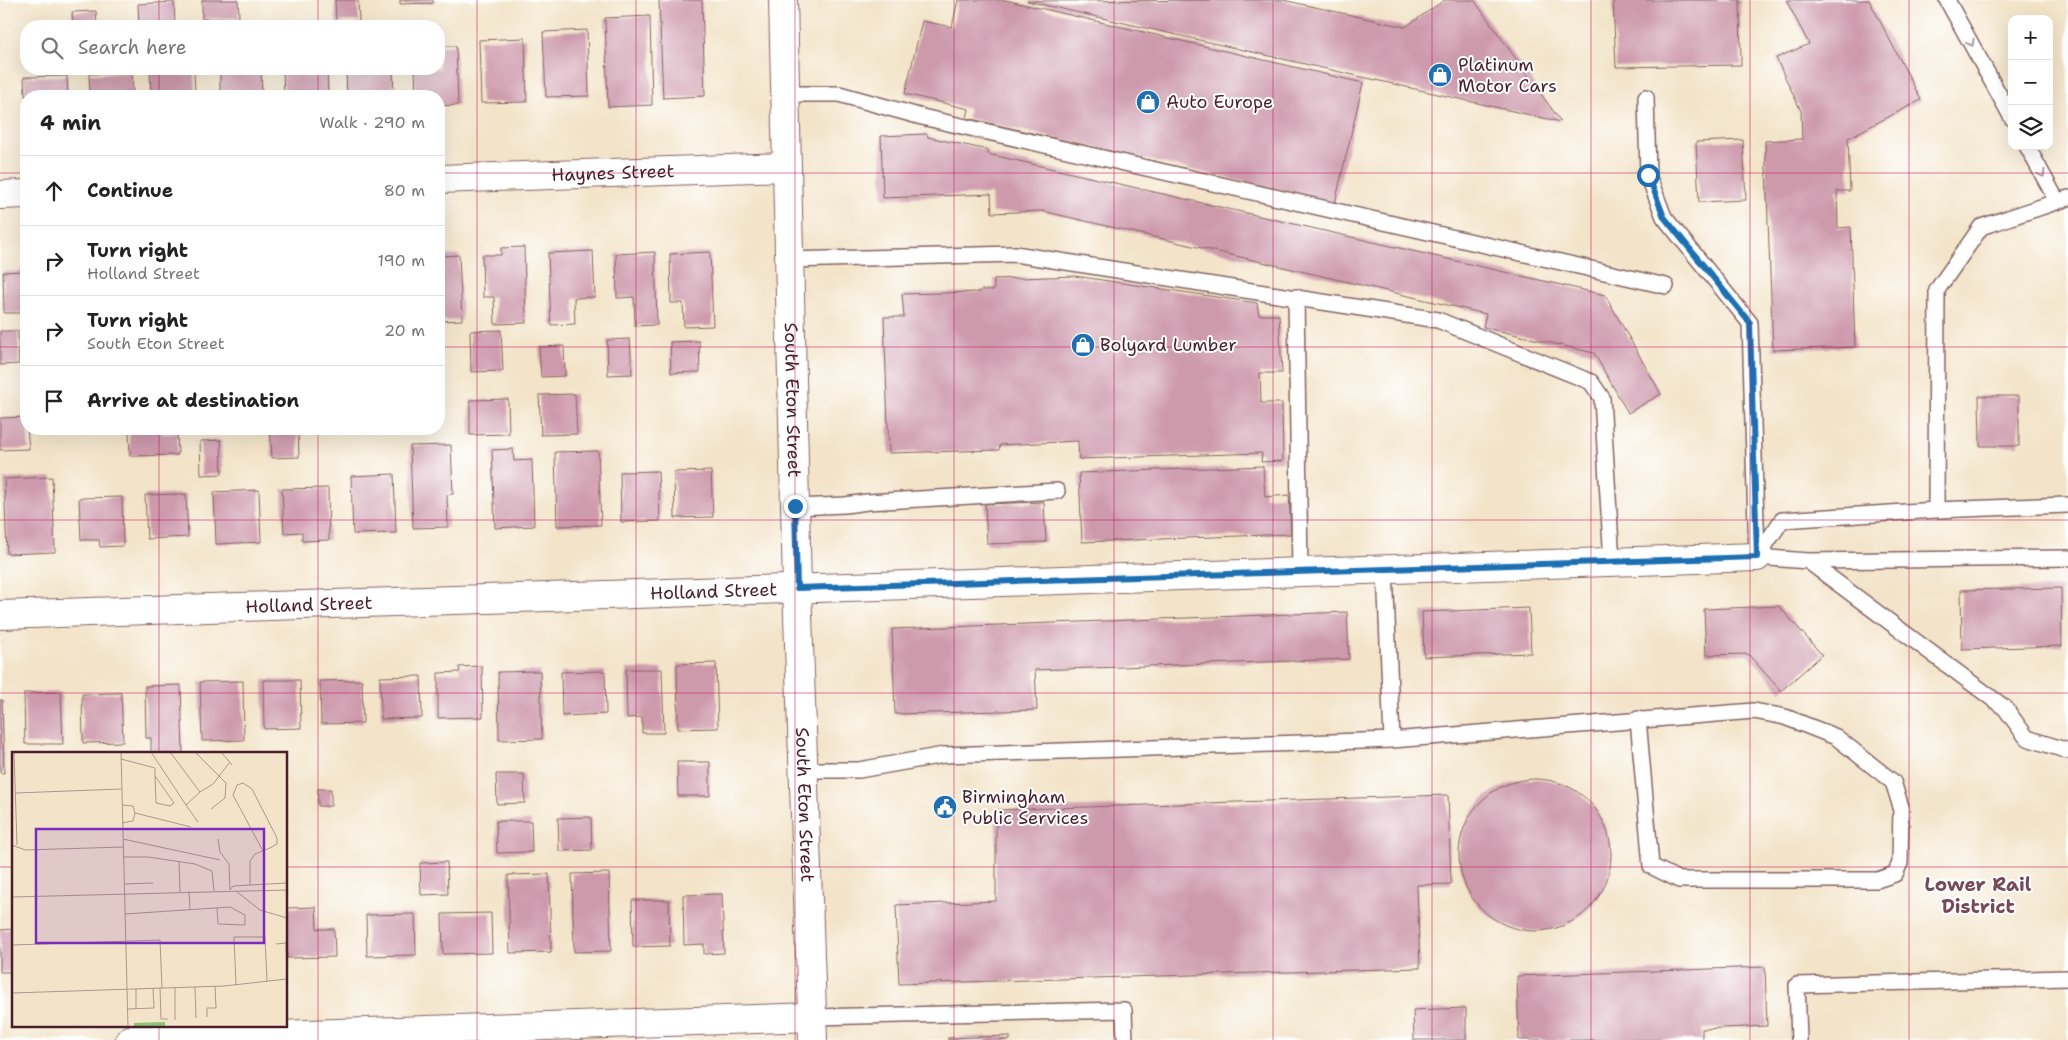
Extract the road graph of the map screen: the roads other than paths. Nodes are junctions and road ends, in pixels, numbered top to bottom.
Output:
1 (783, 0) edge
2 (1947, 0) edge
3 (785, 94) junction
4 (1646, 97) dead end
5 (2008, 111) edge
6 (2030, 150) edge
7 (787, 167) junction
8 (445, 179) edge
9 (20, 194) edge
10 (0, 195) edge
11 (2063, 199) edge
12 (789, 260) junction
13 (1666, 286) dead end
14 (1296, 297) junction
15 (1057, 491) dead end
16 (2068, 504) edge
17 (795, 506) junction
18 (1936, 510) junction
19 (1757, 557) junction
20 (2068, 558) edge
21 (1808, 561) junction
22 (1612, 562) junction
23 (1384, 569) junction
24 (1300, 572) junction
25 (797, 588) junction
26 (0, 614) edge
27 (1638, 719) junction
28 (1392, 740) junction
29 (2068, 751) edge
30 (804, 770) junction
31 (2068, 978) edge
32 (813, 1028) edge
33 (130, 1040) edge
34 (1125, 1040) edge
35 (1799, 1040) edge

1 - 3 street, South Eton Street
2 -> 5 lane
3 - 7 street, South Eton Street
3 - 13 lane
4 - 19 lane
6 -> 11 lane
7 - 8 street, Haynes Street
7 - 12 street, South Eton Street
9 - 10 street
11 - 18 lane
12 - 14 lane
12 - 17 street, South Eton Street
14 - 22 lane
14 - 24 lane
15 - 17 lane
16 - 18 lane
17 - 25 street, South Eton Street
18 - 19 lane
19 - 21 lane
19 - 22 street, Holland Street
20 - 21 lane
21 - 29 lane
22 - 23 street, Holland Street
23 - 24 street, Holland Street
23 - 28 lane
24 - 25 street, Holland Street
25 - 26 street, Holland Street
25 - 30 street, South Eton Street
27 - 27 lane
27 - 28 lane
28 - 30 lane
30 - 32 street, South Eton Street
31 - 35 lane
32 - 33 street
32 - 34 lane

